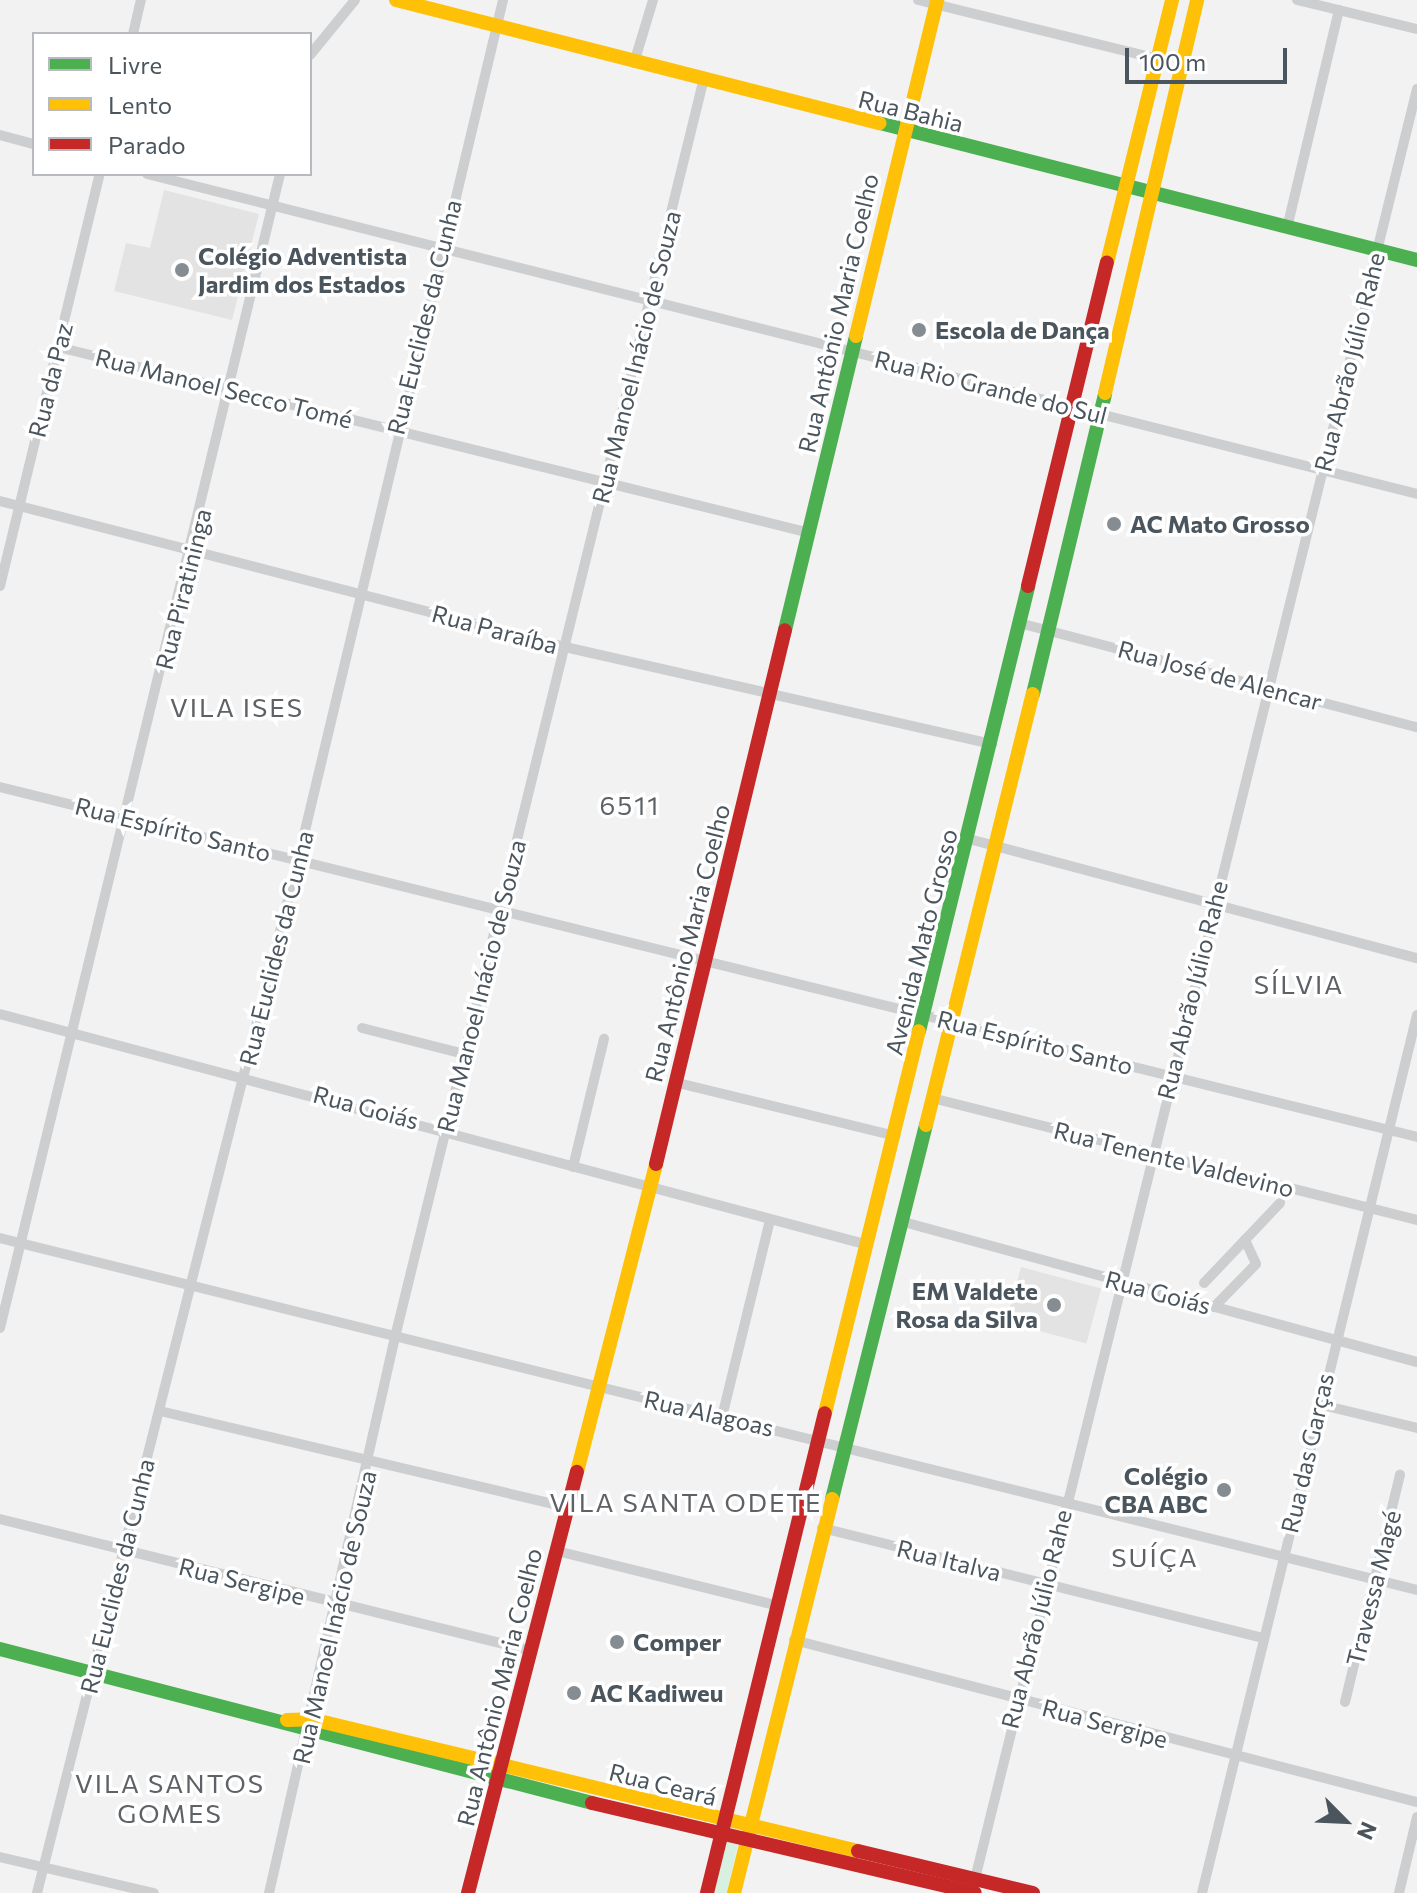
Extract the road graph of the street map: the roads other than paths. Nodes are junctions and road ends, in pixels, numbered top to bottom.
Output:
1 (141, 0) edge
2 (355, 0) edge
3 (396, 0) edge
4 (503, 0) edge
5 (653, 0) edge
6 (918, 0) edge
7 (1172, 0) edge
8 (1197, 0) edge
9 (1297, 0) edge
10 (937, 2) edge
11 (1339, 10) junction
12 (1417, 29) edge
13 (495, 30) junction
14 (133, 32) edge
15 (312, 53) edge
16 (1159, 59) junction
17 (634, 63) junction
18 (703, 82) junction
19 (1417, 89) edge
20 (903, 131) junction
21 (0, 135) edge
22 (32, 143) edge
23 (100, 176) edge
24 (155, 176) edge
25 (280, 176) edge
26 (1125, 186) junction
27 (1150, 192) junction
28 (272, 206) junction
29 (1287, 228) junction
30 (441, 249) junction
31 (1377, 251) junction
32 (1417, 260) edge
33 (649, 301) junction
34 (58, 347) junction
35 (849, 351) junction
36 (233, 388) junction
37 (1070, 407) junction
38 (1095, 414) junction
39 (396, 431) junction
40 (1322, 470) junction
41 (605, 482) junction
42 (1417, 494) edge
43 (0, 501) edge
44 (19, 505) junction
45 (810, 533) junction
46 (193, 549) junction
47 (0, 586) edge
48 (362, 594) junction
49 (1023, 624) junction
50 (1049, 630) junction
51 (565, 647) junction
52 (1268, 688) junction
53 (773, 695) junction
54 (1417, 727) edge
55 (994, 744) junction
56 (0, 787) edge
57 (126, 818) junction
58 (969, 839) junction
59 (994, 847) junction
60 (298, 860) junction
61 (1214, 905) junction
62 (500, 912) junction
63 (1417, 958) edge
64 (704, 964) junction
65 (0, 1014) edge
66 (925, 1014) junction
67 (1417, 1015) edge
68 (950, 1019) junction
69 (362, 1028) dead end
70 (74, 1033) junction
71 (604, 1039) dead end
72 (464, 1054) junction
73 (243, 1075) junction
74 (1170, 1076) junction
75 (674, 1082) junction
76 (932, 1098) junction
77 (446, 1128) junction
78 (1388, 1130) junction
79 (895, 1136) junction
80 (1417, 1137) edge
81 (1150, 1152) junction
82 (573, 1167) junction
83 (650, 1189) junction
84 (1280, 1203) dead end
85 (1364, 1206) junction
86 (770, 1220) junction
87 (1417, 1220) edge
88 (898, 1227) junction
89 (872, 1230) junction
90 (0, 1238) edge
91 (1245, 1240) junction
92 (22, 1244) junction
93 (868, 1245) junction
94 (888, 1264) junction
95 (1118, 1281) junction
96 (1204, 1283) dead end
97 (192, 1285) junction
98 (1214, 1307) junction
99 (0, 1328) edge
100 (395, 1337) junction
101 (1334, 1340) junction
102 (1417, 1362) edge
103 (599, 1388) junction
104 (1318, 1404) junction
105 (160, 1411) junction
106 (722, 1417) junction
107 (1417, 1428) edge
108 (817, 1438) junction
109 (841, 1443) junction
110 (370, 1461) junction
111 (1400, 1475) dead end
112 (1065, 1502) junction
113 (567, 1507) junction
114 (0, 1519) edge
115 (796, 1528) junction
116 (822, 1528) junction
117 (557, 1551) junction
118 (122, 1552) junction
119 (1281, 1559) junction
120 (1375, 1581) junction
121 (1045, 1584) junction
122 (1417, 1590) edge
123 (337, 1604) junction
124 (776, 1605) junction
125 (1262, 1638) junction
126 (794, 1640) junction
127 (0, 1649) edge
128 (532, 1651) junction
129 (93, 1673) junction
130 (1016, 1700) junction
131 (1345, 1702) dead end
132 (310, 1725) junction
133 (741, 1752) junction
134 (1234, 1757) junction
135 (501, 1774) junction
136 (760, 1778) junction
137 (1417, 1802) edge
138 (1417, 1817) edge
139 (723, 1829) junction
140 (748, 1834) junction
141 (0, 1857) edge
142 (44, 1867) junction
143 (973, 1889) edge
144 (37, 1893) edge
145 (154, 1893) edge
146 (269, 1893) edge
147 (468, 1893) edge
148 (707, 1893) edge
149 (734, 1893) edge
150 (1033, 1893) edge
151 (1202, 1893) edge
152 (1399, 1893) edge

1 - 14 street
2 - 15 street
3 - 13 main road, Rua Bahia
4 - 13 street, Rua Euclides da Cunha
5 - 17 street
6 - 10 street
7 - 16 main road, Avenida Mato Grosso
8 - 27 main road, Avenida Mato Grosso
9 - 11 street
10 - 16 street
10 - 20 main road, Rua Antônio Maria Coelho
11 - 12 street
11 - 29 street
13 - 17 main road, Rua Bahia
13 - 30 street, Rua Euclides da Cunha
16 - 26 main road, Avenida Mato Grosso
17 - 18 main road, Rua Bahia
18 - 20 main road, Rua Bahia
18 - 33 street, Rua Manoel Inácio de Souza
19 - 31 street, Rua Abrão Júlio Rahe
20 - 26 main road, Rua Bahia
20 - 35 main road, Rua Antônio Maria Coelho
21 - 22 street
23 - 34 street, Rua da Paz
24 - 28 street, Rua Rio Grande do Sul
25 - 28 street, Rua Piratininga
26 - 27 main road, Rua Bahia
26 - 37 main road, Avenida Mato Grosso
27 - 29 main road, Rua Bahia
27 - 38 main road, Avenida Mato Grosso
28 - 30 street, Rua Rio Grande do Sul
28 - 36 street, Rua Piratininga
29 - 31 main road, Rua Bahia
30 - 33 street, Rua Rio Grande do Sul
30 - 39 street, Rua Euclides da Cunha
31 - 32 main road, Rua Bahia
31 - 40 street, Rua Abrão Júlio Rahe
33 - 35 street, Rua Rio Grande do Sul
33 - 41 street, Rua Manoel Inácio de Souza
34 - 36 street, Rua Manoel Secco Tomé
34 - 44 street, Rua da Paz
35 - 37 street, Rua Rio Grande do Sul
35 - 45 main road, Rua Antônio Maria Coelho
36 - 39 street, Rua Manoel Secco Tomé
36 - 46 street, Rua Piratininga
37 - 38 street, Rua Rio Grande do Sul
37 - 49 main road, Avenida Mato Grosso
38 - 40 street, Rua Rio Grande do Sul
38 - 50 main road, Avenida Mato Grosso
39 - 41 street, Rua Manoel Secco Tomé
39 - 48 street, Rua Euclides da Cunha
40 - 42 street, Rua Rio Grande do Sul
40 - 52 street, Rua Abrão Júlio Rahe
41 - 45 street, Rua Manoel Secco Tomé
41 - 51 street, Rua Manoel Inácio de Souza
43 - 44 street, Rua Paraíba
44 - 46 street, Rua Paraíba
44 - 47 street, Rua da Paz
45 - 53 main road, Rua Antônio Maria Coelho
46 - 48 street, Rua Paraíba
46 - 57 street, Rua Piratininga
48 - 51 street, Rua Paraíba
48 - 60 street, Rua Euclides da Cunha
49 - 50 street, Rua José de Alencar
49 - 55 main road, Avenida Mato Grosso
50 - 52 street, Rua José de Alencar
50 - 59 main road, Avenida Mato Grosso
51 - 53 street, Rua Paraíba
51 - 62 street, Rua Manoel Inácio de Souza
52 - 54 street, Rua José de Alencar
52 - 61 street, Rua Abrão Júlio Rahe
53 - 55 street, Rua Paraíba
53 - 64 main road, Rua Antônio Maria Coelho
55 - 58 main road, Avenida Mato Grosso
56 - 57 street, Rua Espírito Santo
57 - 60 street, Rua Espírito Santo
57 - 70 street, Rua Piratininga
58 - 59 street
58 - 66 main road, Avenida Mato Grosso
59 - 61 street
59 - 68 main road, Avenida Mato Grosso
60 - 62 street, Rua Espírito Santo
60 - 73 street, Rua Euclides da Cunha
61 - 63 street
61 - 74 street, Rua Abrão Júlio Rahe
62 - 64 street, Rua Espírito Santo
62 - 72 street, Rua Manoel Inácio de Souza
64 - 66 street, Rua Espírito Santo
64 - 75 main road, Rua Antônio Maria Coelho
65 - 70 street, Rua Goiás
66 - 68 street, Rua Espírito Santo
66 - 79 main road, Avenida Mato Grosso
67 - 78 street, Rua das Garças
68 - 74 street, Rua Espírito Santo
68 - 76 main road, Avenida Mato Grosso
69 - 72 street
70 - 73 street, Rua Goiás
70 - 92 street, Rua Piratininga
71 - 82 street
72 - 77 street, Rua Manoel Inácio de Souza
73 - 77 street, Rua Goiás
73 - 97 street, Rua Euclides da Cunha
74 - 78 street, Rua Espírito Santo
74 - 81 street, Rua Abrão Júlio Rahe
75 - 79 street
75 - 83 main road, Rua Antônio Maria Coelho
76 - 81 street, Rua Tenente Valdevino
76 - 88 main road, Avenida Mato Grosso
77 - 82 street, Rua Goiás
77 - 100 street, Rua Manoel Inácio de Souza
78 - 80 street, Rua Espírito Santo
78 - 85 street, Rua das Garças
79 - 89 main road, Avenida Mato Grosso
81 - 85 street, Rua Tenente Valdevino
81 - 95 street, Rua Abrão Júlio Rahe
82 - 83 street, Rua Goiás
83 - 86 street, Rua Goiás
83 - 103 main road, Rua Antônio Maria Coelho
84 - 91 street
85 - 87 street, Rua Tenente Valdevino
85 - 101 street, Rua das Garças
86 - 93 street, Rua Goiás
86 - 106 street
88 - 89 main road
88 - 94 main road, Avenida Mato Grosso
88 - 95 street, Rua Goiás
89 - 93 main road, Avenida Mato Grosso
90 - 92 street, Rua Alagoas
91 - 96 street
91 - 98 street
92 - 97 street, Rua Alagoas
92 - 99 street, Rua Piratininga
93 - 94 main road
93 - 108 main road, Avenida Mato Grosso
94 - 109 main road, Avenida Mato Grosso
95 - 98 street, Rua Goiás
95 - 112 street, Rua Abrão Júlio Rahe
97 - 100 street, Rua Alagoas
97 - 105 street, Rua Euclides da Cunha
98 - 101 street, Rua Goiás
100 - 103 street, Rua Alagoas
100 - 110 street, Rua Manoel Inácio de Souza
101 - 102 street, Rua Goiás
101 - 104 street, Rua das Garças
103 - 106 street, Rua Alagoas
103 - 113 main road, Rua Antônio Maria Coelho
104 - 107 street
104 - 119 street, Rua das Garças
105 - 110 street
105 - 118 street, Rua Euclides da Cunha
106 - 108 street, Rua Alagoas
108 - 109 street, Rua Alagoas
108 - 115 main road, Avenida Mato Grosso
109 - 112 street, Rua Alagoas
109 - 116 main road, Avenida Mato Grosso
110 - 113 street
110 - 123 street, Rua Manoel Inácio de Souza
111 - 120 street, Travessa Magé
112 - 119 street, Rua Alagoas
112 - 121 street, Rua Abrão Júlio Rahe
113 - 117 main road, Rua Antônio Maria Coelho
114 - 118 street, Rua Sergipe
115 - 116 main road
115 - 124 main road, Avenida Mato Grosso
116 - 121 street, Rua Italva
116 - 126 main road, Avenida Mato Grosso
117 - 124 street
117 - 128 main road, Rua Antônio Maria Coelho
118 - 123 street, Rua Sergipe
118 - 129 street, Rua Euclides da Cunha
119 - 120 street, Rua Alagoas
119 - 125 street, Rua das Garças
120 - 122 street, Rua Alagoas
120 - 131 street, Travessa Magé
121 - 125 street, Rua Italva
121 - 130 street, Rua Abrão Júlio Rahe
123 - 128 street, Rua Sergipe
123 - 132 street, Rua Manoel Inácio de Souza
124 - 133 main road, Avenida Mato Grosso
125 - 134 street, Rua das Garças
126 - 130 street, Rua Sergipe
126 - 136 main road, Avenida Mato Grosso
127 - 129 main road, Rua Ceará
128 - 135 main road, Rua Antônio Maria Coelho
129 - 132 main road, Rua Ceará
129 - 142 street, Rua Euclides da Cunha
130 - 134 street, Rua Sergipe
130 - 143 street, Rua Abrão Júlio Rahe
132 - 135 main road, Rua Ceará
132 - 146 street, Rua Manoel Inácio de Souza
133 - 136 main road
133 - 139 main road, Avenida Mato Grosso
134 - 137 street, Rua Sergipe
134 - 151 street, Rua das Garças
135 - 139 main road, Rua Ceará
135 - 147 main road, Rua Antônio Maria Coelho
136 - 140 main road, Avenida Mato Grosso
138 - 152 street
139 - 140 main road, Rua Ceará
139 - 148 main road, Avenida Mato Grosso
140 - 143 main road, Rua Ceará
140 - 149 main road, Avenida Mato Grosso
141 - 142 street
142 - 144 street, Rua Euclides da Cunha
142 - 145 street
143 - 150 main road, Rua Ceará

